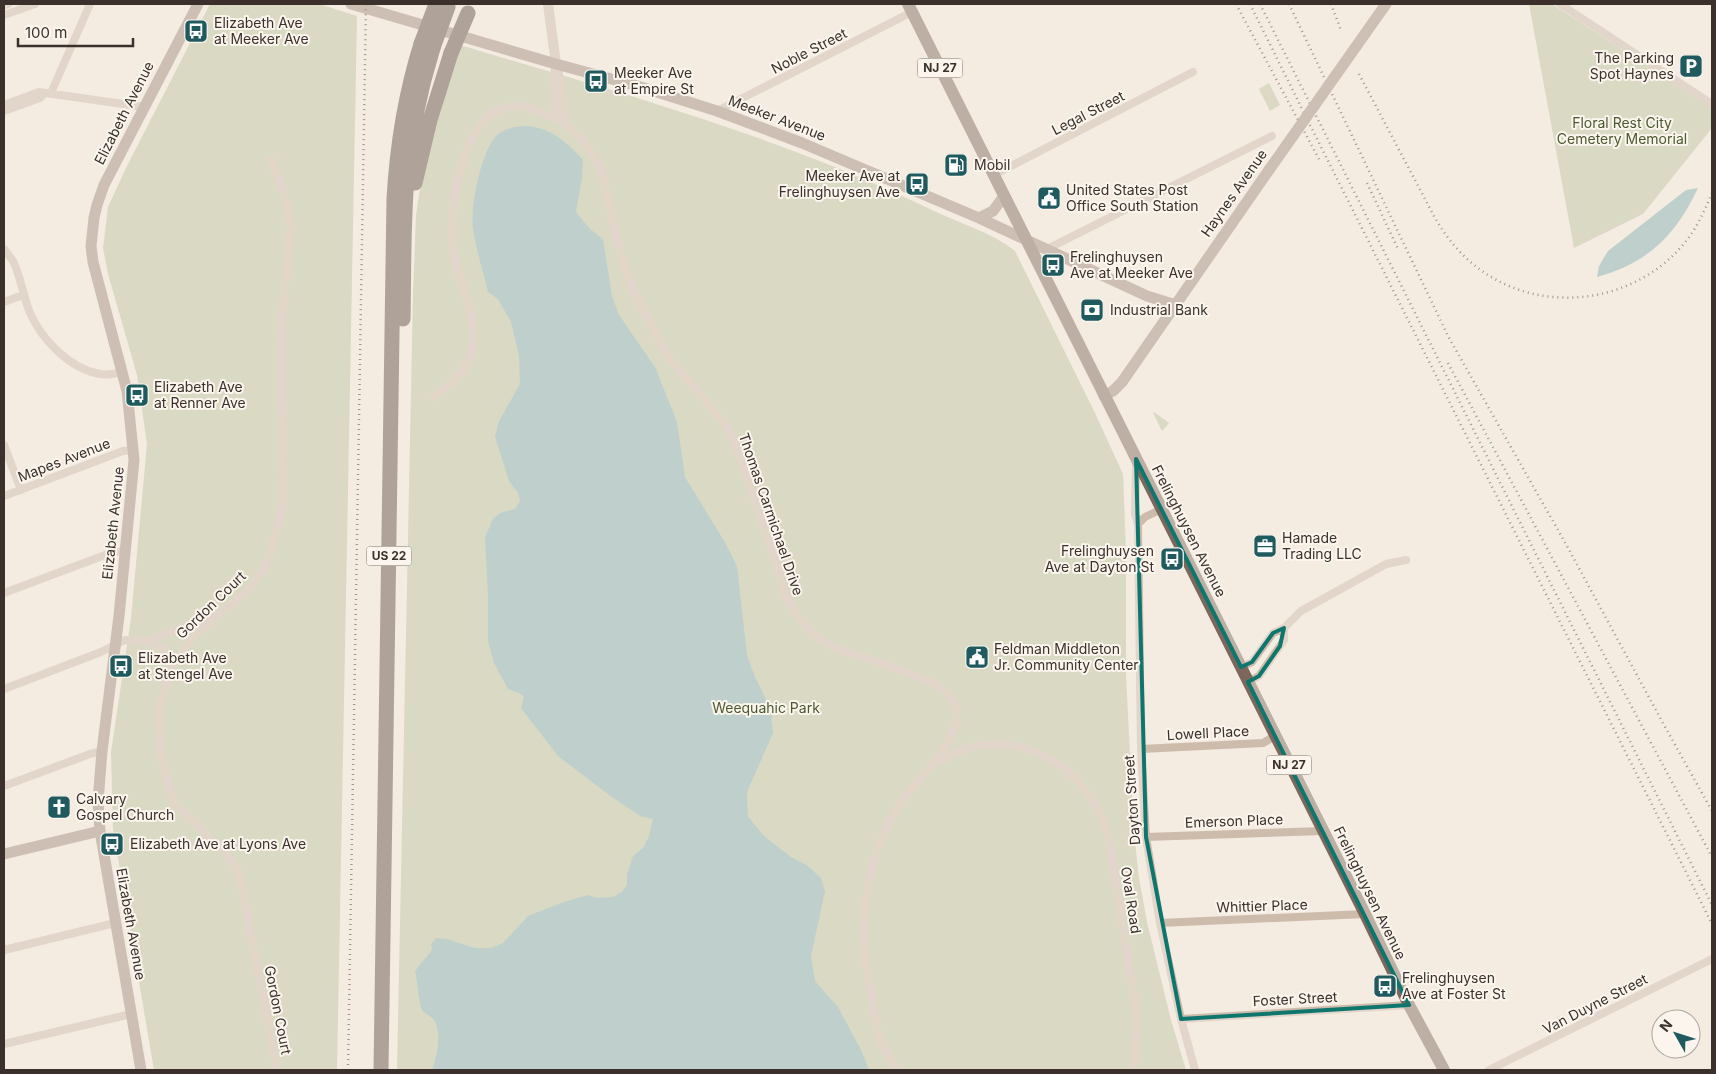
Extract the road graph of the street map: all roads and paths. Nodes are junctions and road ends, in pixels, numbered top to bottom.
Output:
1 (8, 4) edge
2 (35, 4) edge
3 (90, 4) edge
4 (198, 4) edge
5 (351, 4) edge
6 (425, 4) edge
7 (548, 4) edge
8 (1386, 4) edge
9 (1560, 4) edge
10 (4, 5) edge
11 (442, 5) edge
12 (470, 8) edge
13 (910, 8) edge
14 (5, 14) edge
15 (422, 44) junction
16 (556, 64) junction
17 (1193, 72) dead end
18 (47, 94) junction
19 (1712, 104) edge
20 (4, 105) edge
21 (144, 107) junction
22 (4, 111) edge
23 (717, 111) junction
24 (558, 119) junction
25 (565, 124) junction
26 (1272, 136) dead end
27 (271, 159) dead end
28 (994, 175) junction
29 (1004, 196) junction
30 (979, 218) junction
31 (1026, 239) junction
32 (4, 249) edge
33 (1047, 249) junction
34 (1034, 256) junction
35 (404, 271) junction
36 (23, 295) junction
37 (4, 302) edge
38 (1176, 305) junction
39 (123, 372) junction
40 (1104, 396) junction
41 (433, 398) dead end
42 (4, 445) edge
43 (134, 450) junction
44 (1136, 459) junction
45 (21, 490) junction
46 (4, 496) edge
47 (1162, 509) junction
48 (1138, 524) junction
49 (126, 551) junction
50 (1406, 560) dead end
51 (4, 593) edge
52 (217, 614) junction
53 (1284, 628) junction
54 (147, 641) junction
55 (116, 645) junction
56 (176, 659) junction
57 (1240, 668) junction
58 (1248, 682) junction
59 (4, 689) edge
60 (1275, 736) junction
61 (1141, 749) junction
62 (102, 751) junction
63 (932, 764) junction
64 (4, 786) edge
65 (1323, 831) junction
66 (100, 832) junction
67 (1146, 837) junction
68 (4, 854) edge
69 (1365, 914) junction
70 (1160, 923) junction
71 (115, 924) junction
72 (4, 950) edge
73 (1712, 959) edge
74 (1409, 1005) junction
75 (131, 1014) junction
76 (1181, 1019) junction
77 (4, 1044) edge
78 (141, 1070) edge
79 (277, 1070) edge
80 (380, 1070) edge
81 (390, 1070) edge
82 (898, 1070) edge
83 (1134, 1070) edge
84 (1195, 1070) edge
85 (1444, 1070) edge
86 (1489, 1070) edge

1 - 10 street
2 - 14 street
3 - 18 street
4 - 21 main road, Elizabeth Avenue
5 - 16 main road, Meeker Avenue
6 - 15 highway
7 - 16 street
8 - 38 main road, Haynes Avenue, bridge
9 - 19 street
10 - 14 street
11 - 15 highway, US 22, bridge
12 - 35 highway, bridge
13 - 23 street, Noble Street
13 - 28 main road, Frelinghuysen Avenue / NJ 27
15 - 35 highway, US 22
15 - 80 highway, US 22
16 - 23 main road, Meeker Avenue
16 - 24 street
16 - 25 street
17 - 28 street, Legal Street
18 - 20 street
18 - 21 street
18 - 22 street
21 - 39 main road, Elizabeth Avenue
23 - 30 main road, Meeker Avenue
24 - 25 street, Thomas Carmichael Drive
24 - 41 street, Thomas Carmichael Drive
25 - 63 street, Thomas Carmichael Drive
26 - 33 street
27 - 52 street, Gordon Court
28 - 29 main road, Frelinghuysen Avenue / NJ 27
29 - 30 main road
29 - 31 main road, Frelinghuysen Avenue / NJ 27
30 - 31 main road, Meeker Avenue
31 - 33 main road, Meeker Avenue
31 - 34 main road, Frelinghuysen Avenue / NJ 27
32 - 36 street
33 - 34 street
33 - 38 main road, Meeker Avenue
34 - 40 main road, Frelinghuysen Avenue / NJ 27
35 - 81 highway, US 22
36 - 37 street
36 - 39 street
38 - 40 main road, Haynes Avenue
39 - 43 main road, Elizabeth Avenue
40 - 44 main road, Frelinghuysen Avenue / NJ 27
42 - 45 street
43 - 45 street, Mapes Avenue
43 - 49 main road, Elizabeth Avenue
44 - 47 main road, Frelinghuysen Avenue / NJ 27
44 - 48 street, Dayton Street
45 - 46 street, Mapes Avenue
47 - 48 street
47 - 57 main road, Frelinghuysen Avenue / NJ 27
48 - 61 street, Dayton Street
49 - 51 street
49 - 55 main road, Elizabeth Avenue
50 - 53 street
52 - 54 street
52 - 56 street, Gordon Court
53 - 57 street
53 - 58 street
54 - 55 street
54 - 56 street
55 - 59 street
55 - 62 main road, Elizabeth Avenue
56 - 79 street, Gordon Court
57 - 58 main road, Frelinghuysen Avenue / NJ 27
58 - 60 main road, Frelinghuysen Avenue / NJ 27
60 - 61 street, Lowell Place
60 - 65 main road, Frelinghuysen Avenue / NJ 27
61 - 67 street, Dayton Street
62 - 64 street
62 - 66 main road, Elizabeth Avenue
63 - 82 street, Thomas Carmichael Drive
63 - 83 street, Oval Road
65 - 67 street, Emerson Place
65 - 69 main road, Frelinghuysen Avenue / NJ 27
66 - 68 main road
66 - 71 main road, Elizabeth Avenue
67 - 70 street, Dayton Street
69 - 70 street, Whittier Place
69 - 74 main road, Frelinghuysen Avenue / NJ 27
70 - 76 street, Dayton Street
71 - 72 street
71 - 75 main road, Elizabeth Avenue
73 - 86 street, Van Duyne Street
74 - 76 street, Foster Street
74 - 85 main road, Frelinghuysen Avenue / NJ 27
75 - 77 street
75 - 78 main road, Elizabeth Avenue
76 - 84 street, Dayton Street

